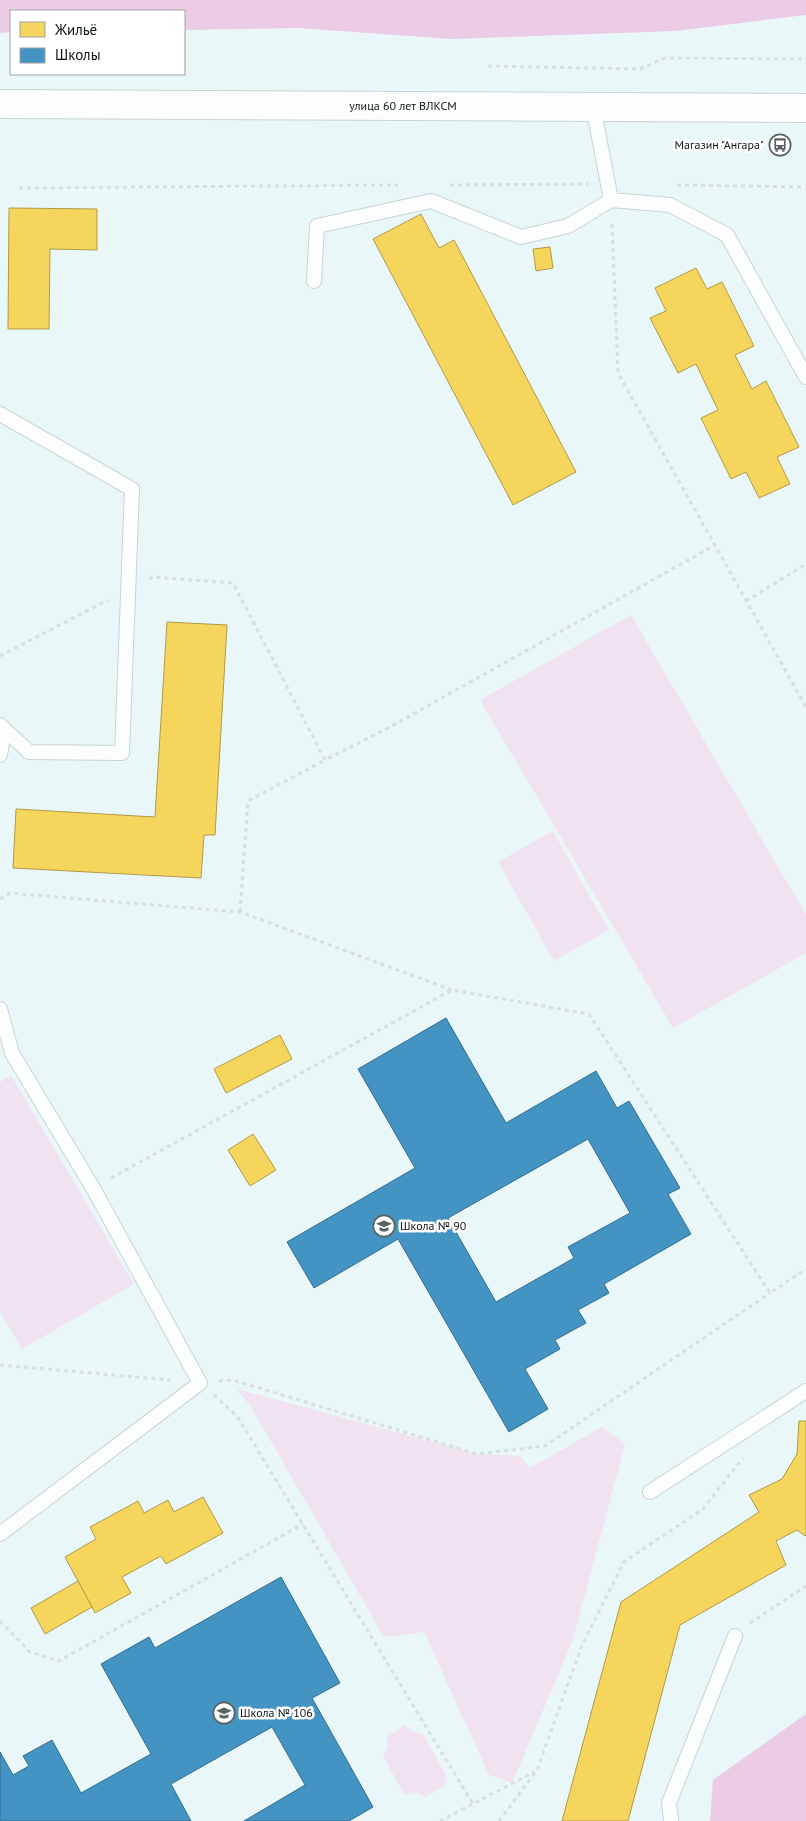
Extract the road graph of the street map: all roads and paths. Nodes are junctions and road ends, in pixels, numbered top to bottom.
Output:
1 (806, 59) edge
2 (488, 66) dead end
3 (0, 104) edge
4 (593, 106) junction
5 (806, 108) edge
6 (611, 200) junction
7 (314, 281) dead end
8 (806, 377) edge
9 (0, 414) edge
10 (715, 545) junction
11 (806, 564) edge
12 (128, 590) junction
13 (746, 601) junction
14 (0, 656) edge
15 (806, 707) edge
16 (2, 727) edge
17 (0, 756) edge
18 (325, 760) junction
19 (0, 899) edge
20 (240, 912) junction
21 (452, 990) junction
22 (0, 1009) edge
23 (93, 1188) junction
24 (806, 1270) edge
25 (770, 1293) junction
26 (0, 1364) edge
27 (200, 1382) junction
28 (806, 1391) edge
29 (745, 1456) dead end
30 (650, 1492) dead end
31 (303, 1524) junction
32 (0, 1534) edge
33 (806, 1586) edge
34 (0, 1621) edge
35 (735, 1636) joint
36 (537, 1770) junction
37 (472, 1804) junction
38 (440, 1821) edge
39 (498, 1821) edge
40 (671, 1821) edge

1 - 2 path
3 - 4 street, улица 60 лет ВЛКСМ
4 - 5 street, улица 60 лет ВЛКСМ
4 - 6 lane
6 - 7 lane
6 - 8 lane
6 - 10 path
9 - 12 lane
10 - 13 path
10 - 18 path
11 - 13 path
12 - 14 path
12 - 16 lane
12 - 18 path
13 - 15 path
16 - 17 lane
18 - 20 path
19 - 20 path
20 - 21 path
21 - 23 path
21 - 25 path
22 - 23 lane
23 - 27 lane
24 - 25 path
25 - 27 path
26 - 27 path
27 - 31 path
27 - 32 lane
28 - 30 lane
29 - 36 path
31 - 34 path
31 - 37 path
33 - 35 path
35 - 40 lane
36 - 37 path
36 - 39 path
37 - 38 path

